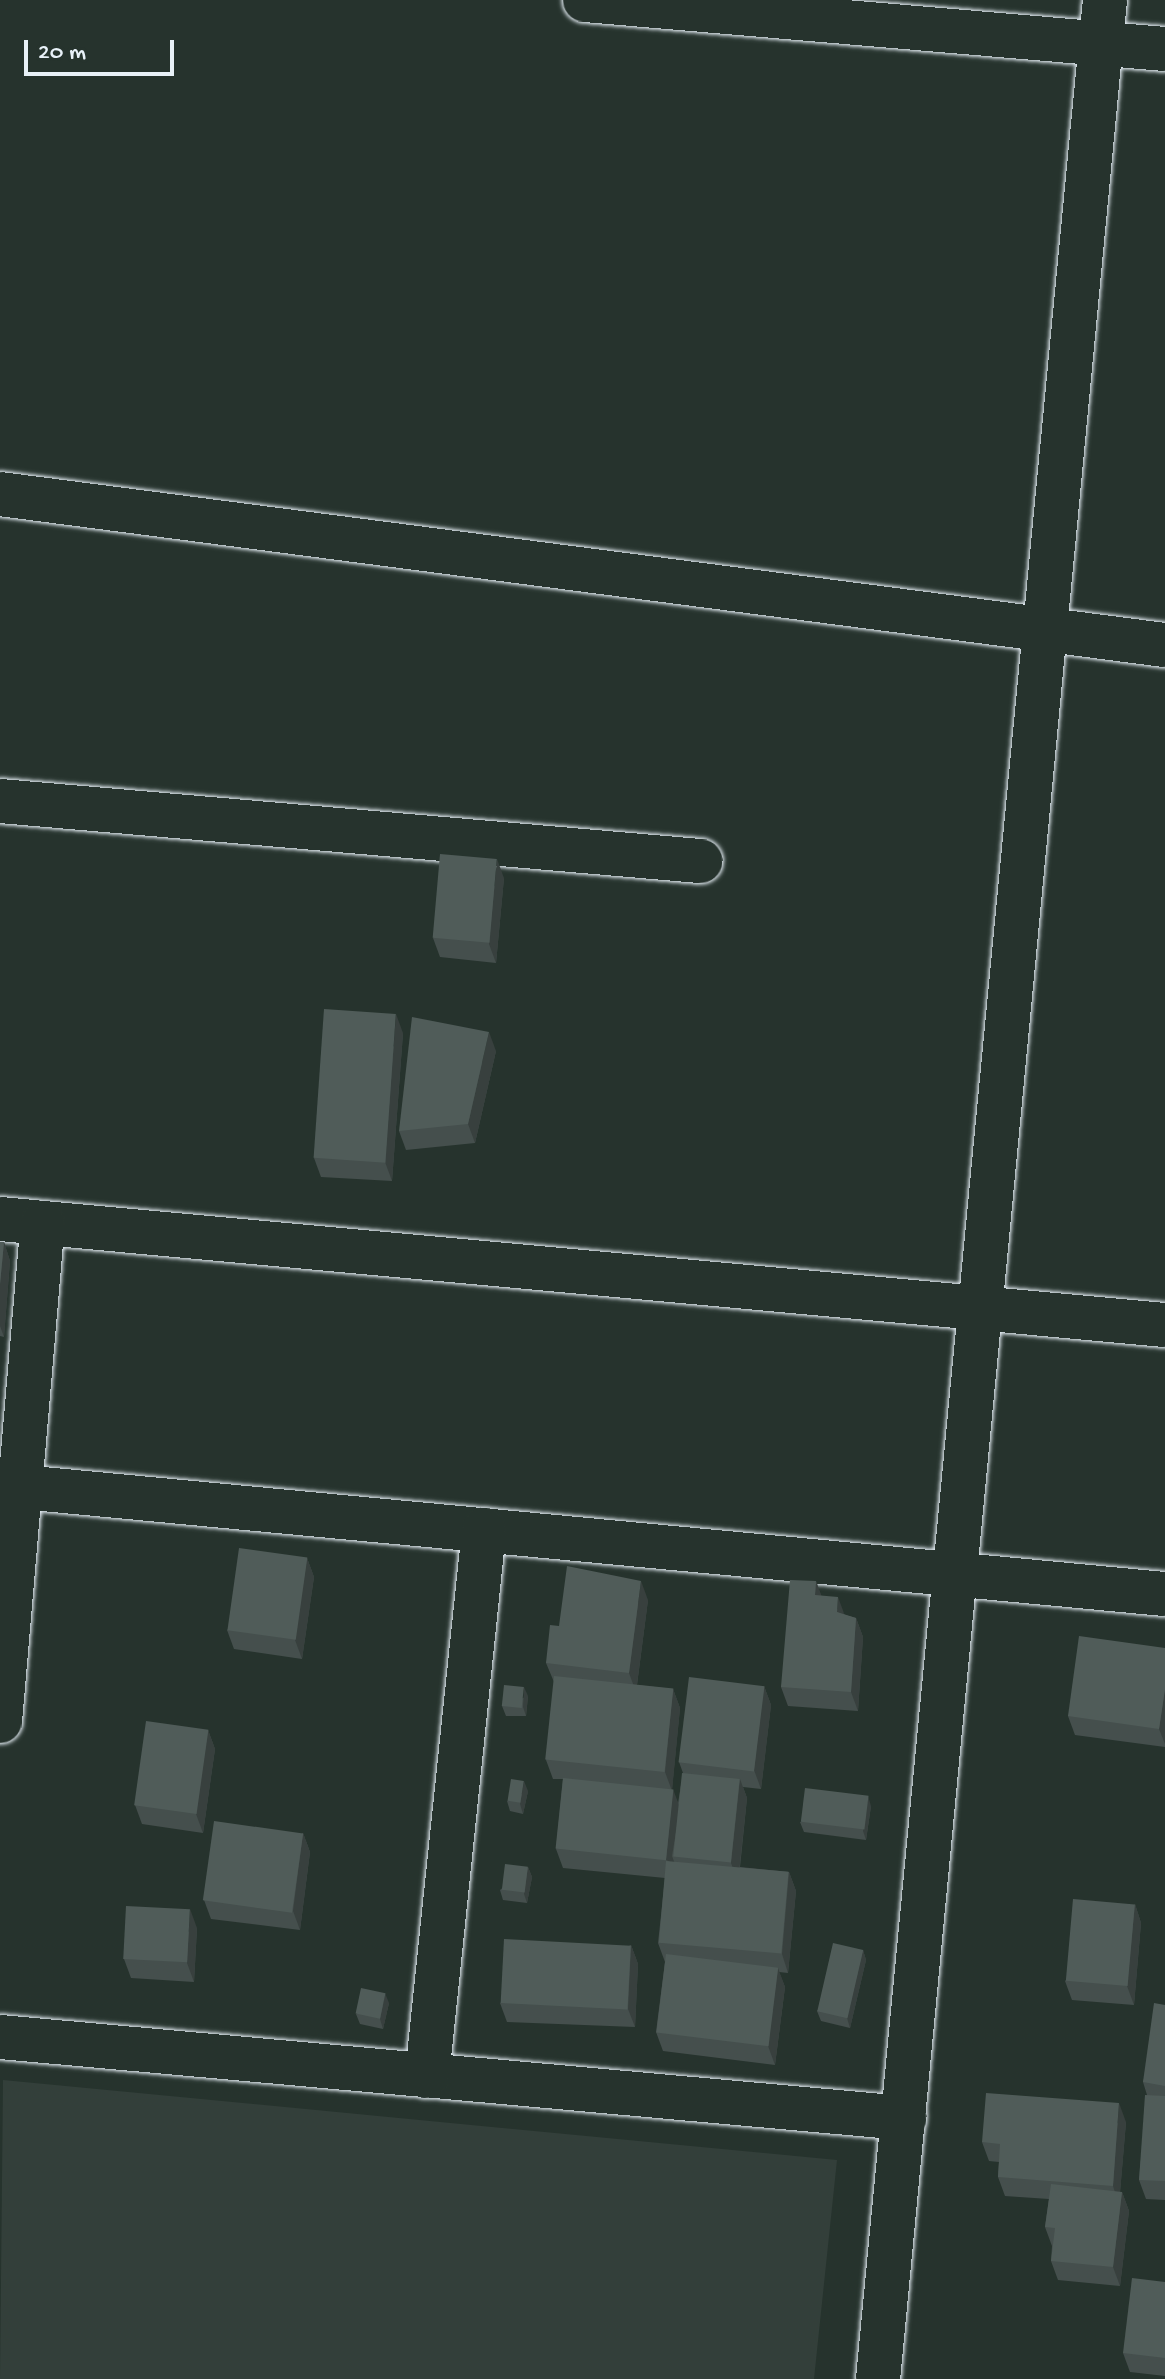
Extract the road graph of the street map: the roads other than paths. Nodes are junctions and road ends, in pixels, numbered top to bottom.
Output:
1 (585, 0) edge
2 (1105, 0) edge
3 (1101, 43) junction
4 (1165, 49) edge
5 (0, 494) edge
6 (1045, 629) junction
7 (1165, 645) edge
8 (0, 801) edge
9 (700, 861) dead end
10 (0, 1219) edge
11 (43, 1223) junction
12 (980, 1308) junction
13 (1165, 1325) edge
14 (10, 1486) edge
15 (484, 1530) junction
16 (955, 1575) junction
17 (1165, 1594) edge
18 (0, 1721) edge
19 (0, 2037) edge
20 (427, 2076) junction
21 (904, 2118) junction
22 (878, 2379) edge

1 - 3 street
2 - 3 street
3 - 4 street
3 - 6 street
5 - 6 street
6 - 7 street
6 - 12 street
8 - 9 street
10 - 11 street
11 - 12 street
11 - 14 street
12 - 13 street
12 - 16 street
14 - 15 street
14 - 18 street
15 - 16 street
15 - 20 street
16 - 17 street
16 - 21 street
19 - 20 street
20 - 21 street
21 - 22 street

